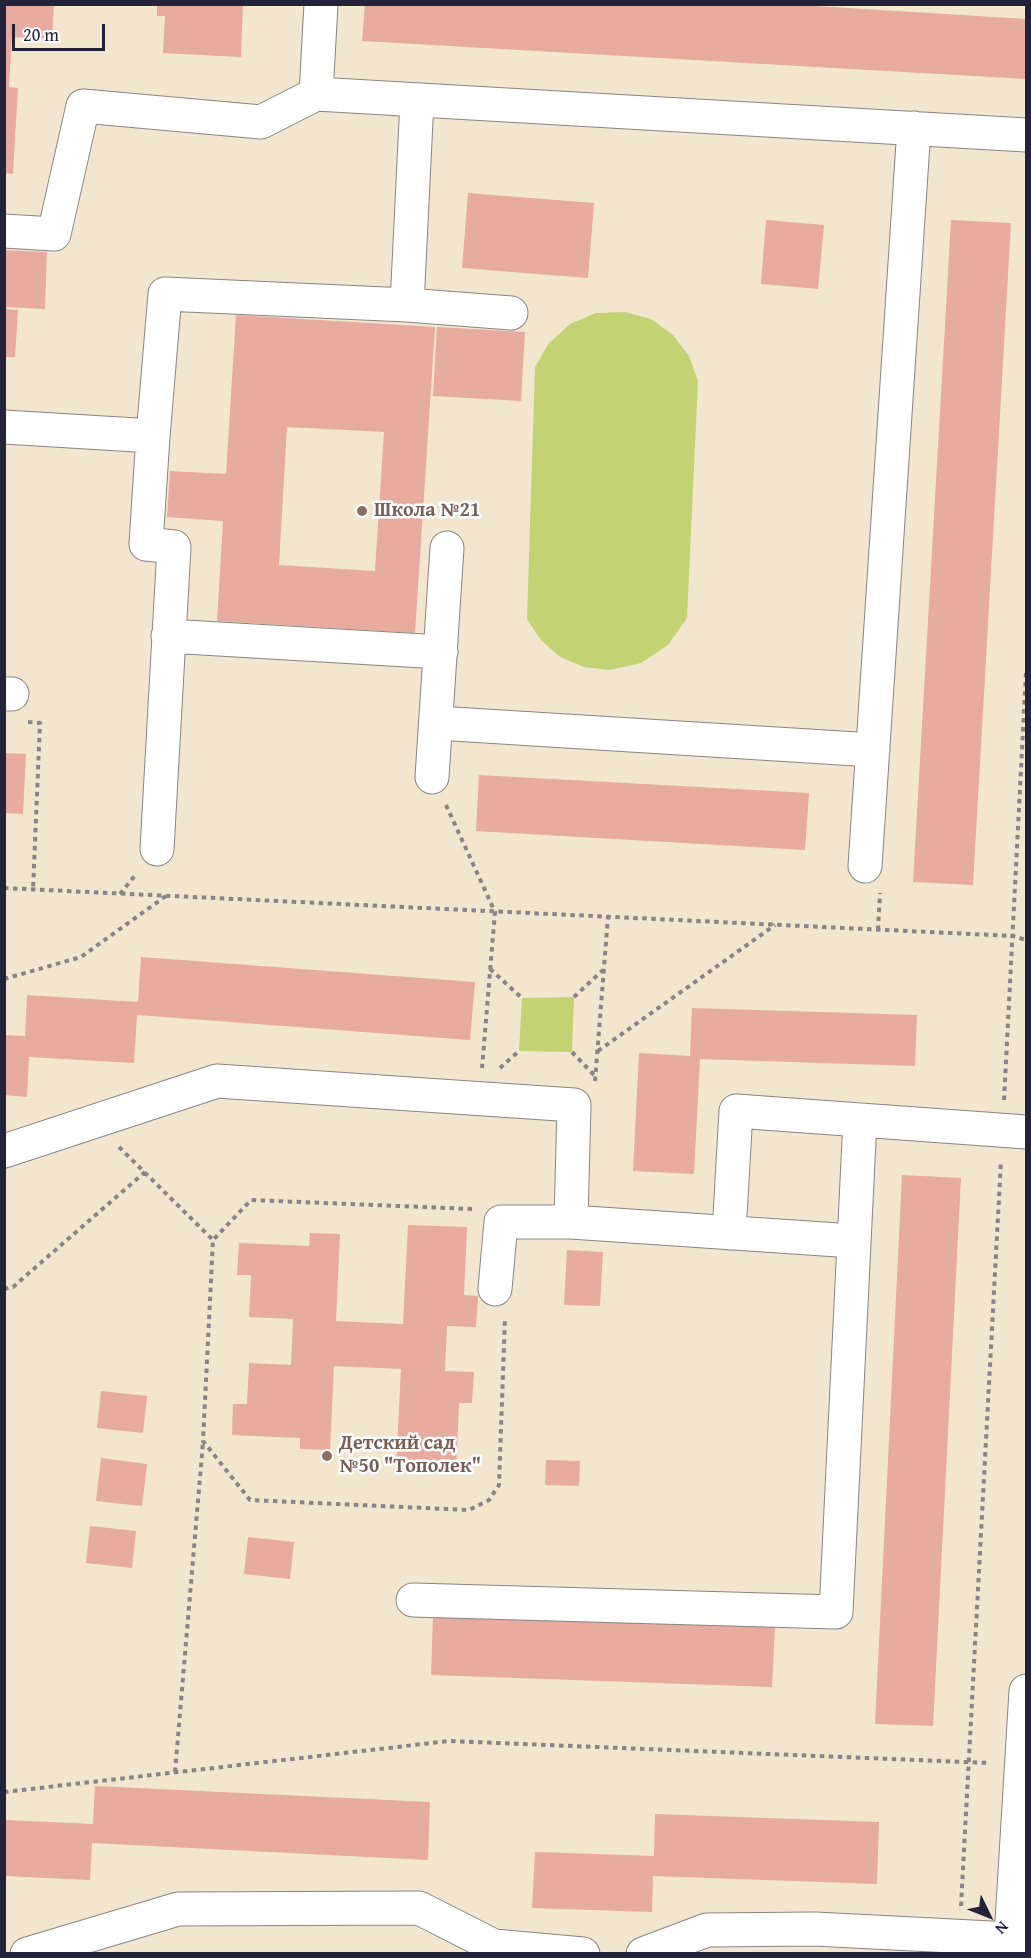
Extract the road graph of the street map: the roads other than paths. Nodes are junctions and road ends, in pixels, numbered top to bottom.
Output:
1 (321, 4) edge
2 (316, 94) junction
3 (417, 100) junction
4 (914, 128) junction
5 (1026, 135) edge
6 (4, 231) edge
7 (407, 305) junction
8 (511, 312) dead end
9 (4, 427) edge
10 (153, 436) junction
11 (447, 548) dead end
12 (168, 636) junction
13 (441, 651) junction
14 (437, 723) junction
15 (873, 750) junction
16 (432, 777) road end
17 (157, 849) dead end
18 (865, 866) dead end
19 (860, 1120) junction
20 (1014, 1131) edge
21 (4, 1151) edge
22 (571, 1222) junction
23 (729, 1233) junction
24 (853, 1241) junction
25 (495, 1289) road end
26 (413, 1599) dead end
27 (1026, 1691) edge
28 (814, 1941) edge
29 (1010, 1946) edge
30 (27, 1953) edge
31 (583, 1953) edge
32 (644, 1953) edge

1 - 2 street
2 - 3 street
2 - 6 street
3 - 4 street
3 - 7 street
4 - 5 street
4 - 15 street
7 - 8 street
7 - 10 street
9 - 10 street
10 - 12 street
11 - 13 street
12 - 13 street
12 - 17 street
13 - 14 street
14 - 15 street
14 - 16 street
15 - 18 street
19 - 20 street
19 - 23 street
19 - 24 street
21 - 22 street
22 - 23 street
22 - 25 street
23 - 24 street
24 - 26 street
27 - 29 street
28 - 29 street
28 - 32 street
30 - 31 street

